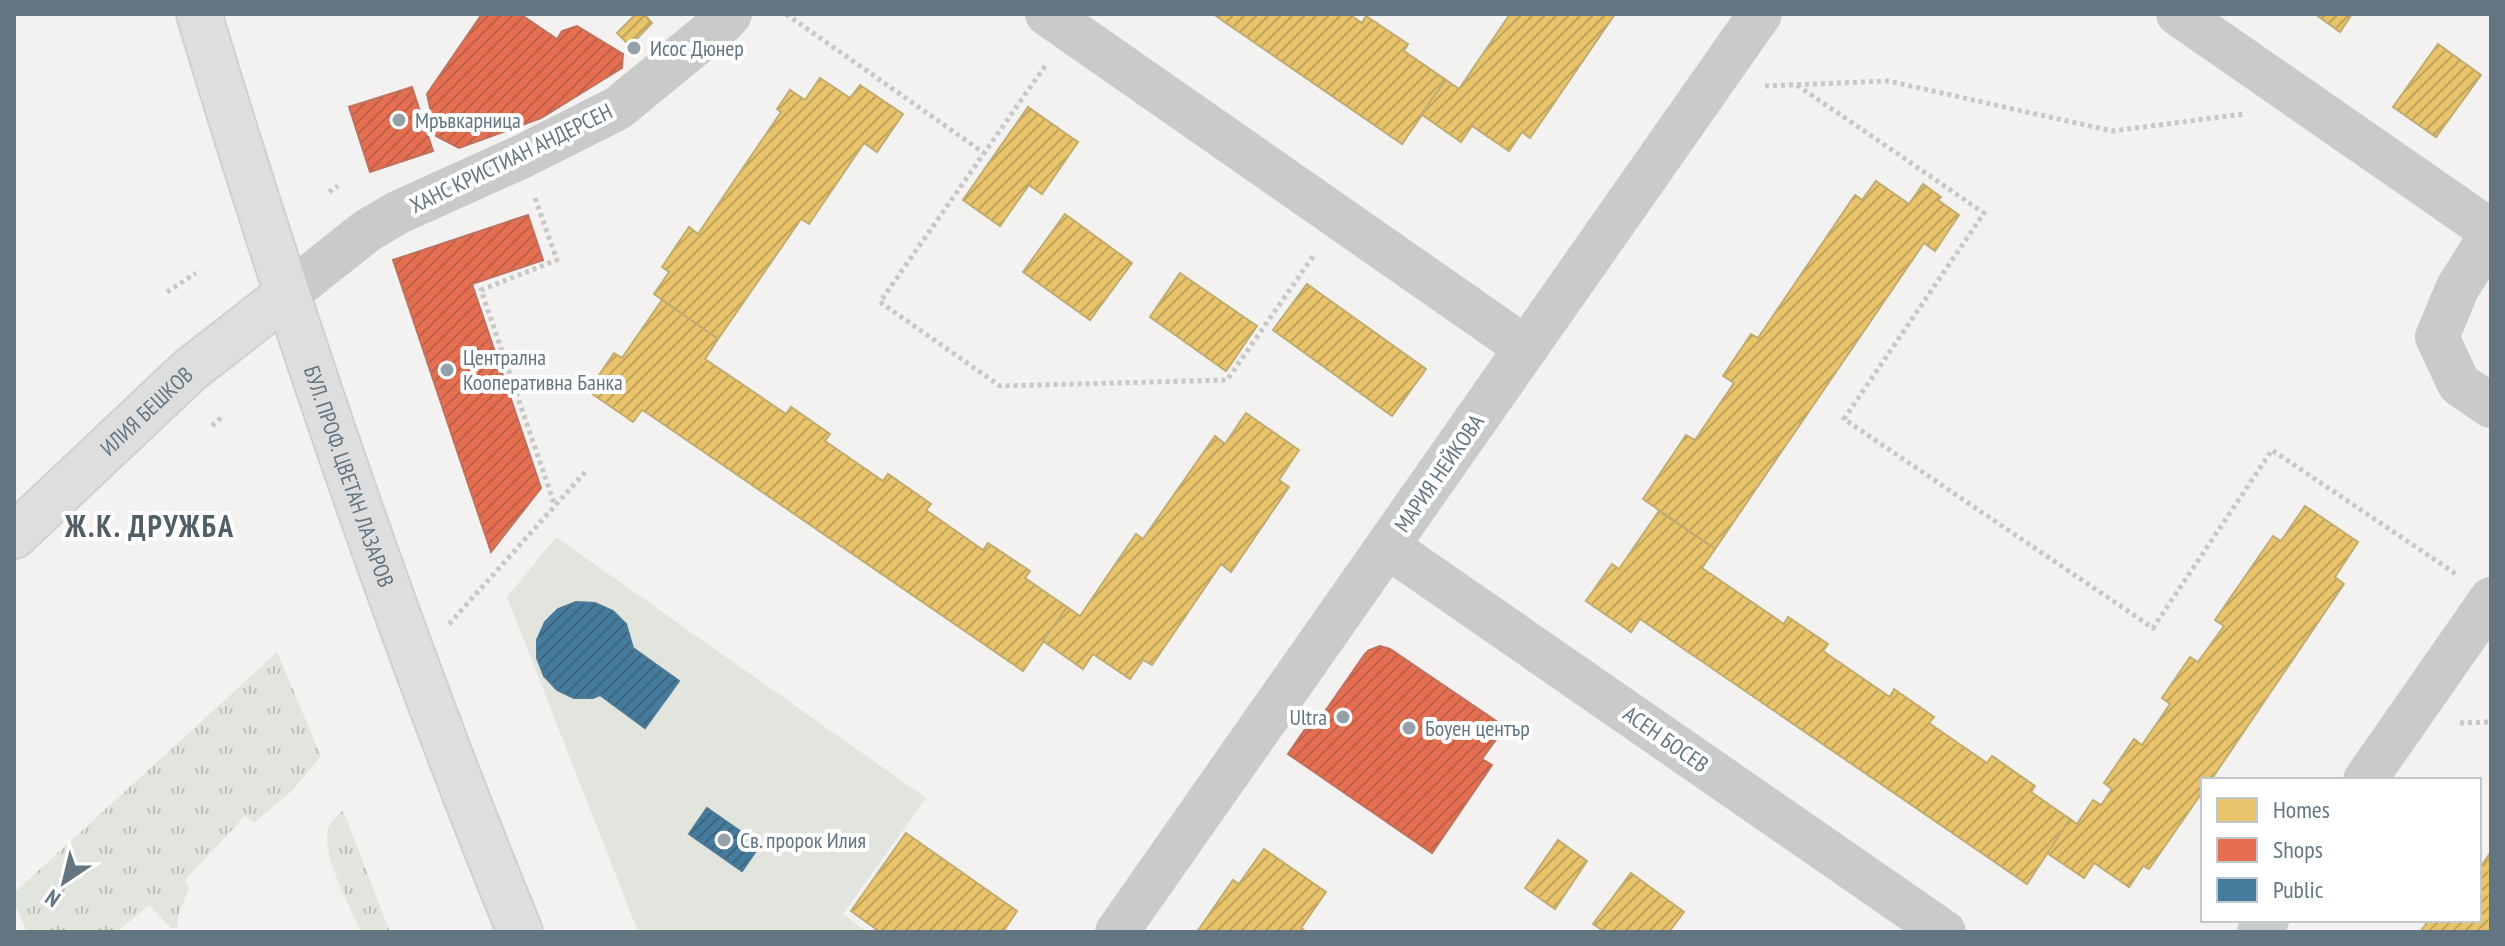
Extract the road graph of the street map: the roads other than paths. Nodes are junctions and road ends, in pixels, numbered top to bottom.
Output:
1 (199, 14) edge
2 (730, 14) edge
3 (1760, 14) edge
4 (2178, 14) edge
5 (1059, 22) edge
6 (2491, 233) edge
7 (286, 295) junction
8 (1526, 348) junction
9 (2491, 406) edge
10 (14, 536) edge
11 (1388, 547) junction
12 (2478, 590) edge
13 (2366, 778) edge
14 (520, 932) edge
15 (1117, 932) edge
16 (1944, 932) edge

1 - 7 main road, БУЛ. ПРОФ. ЦВЕТАН ЛАЗАРОВ
2 - 7 street, ХАНС КРИСТИАН АНДЕРСЕН
3 - 8 street, МАРИЯ НЕЙКОВА
4 - 6 street
5 - 8 street
6 - 9 street
7 - 10 main road, ИЛИЯ БЕШКОВ
7 - 14 main road, БУЛ. ПРОФ. ЦВЕТАН ЛАЗАРОВ
8 - 11 street, МАРИЯ НЕЙКОВА
11 - 15 street, МАРИЯ НЕЙКОВА
11 - 16 street, АСЕН БОСЕВ
12 - 13 street

